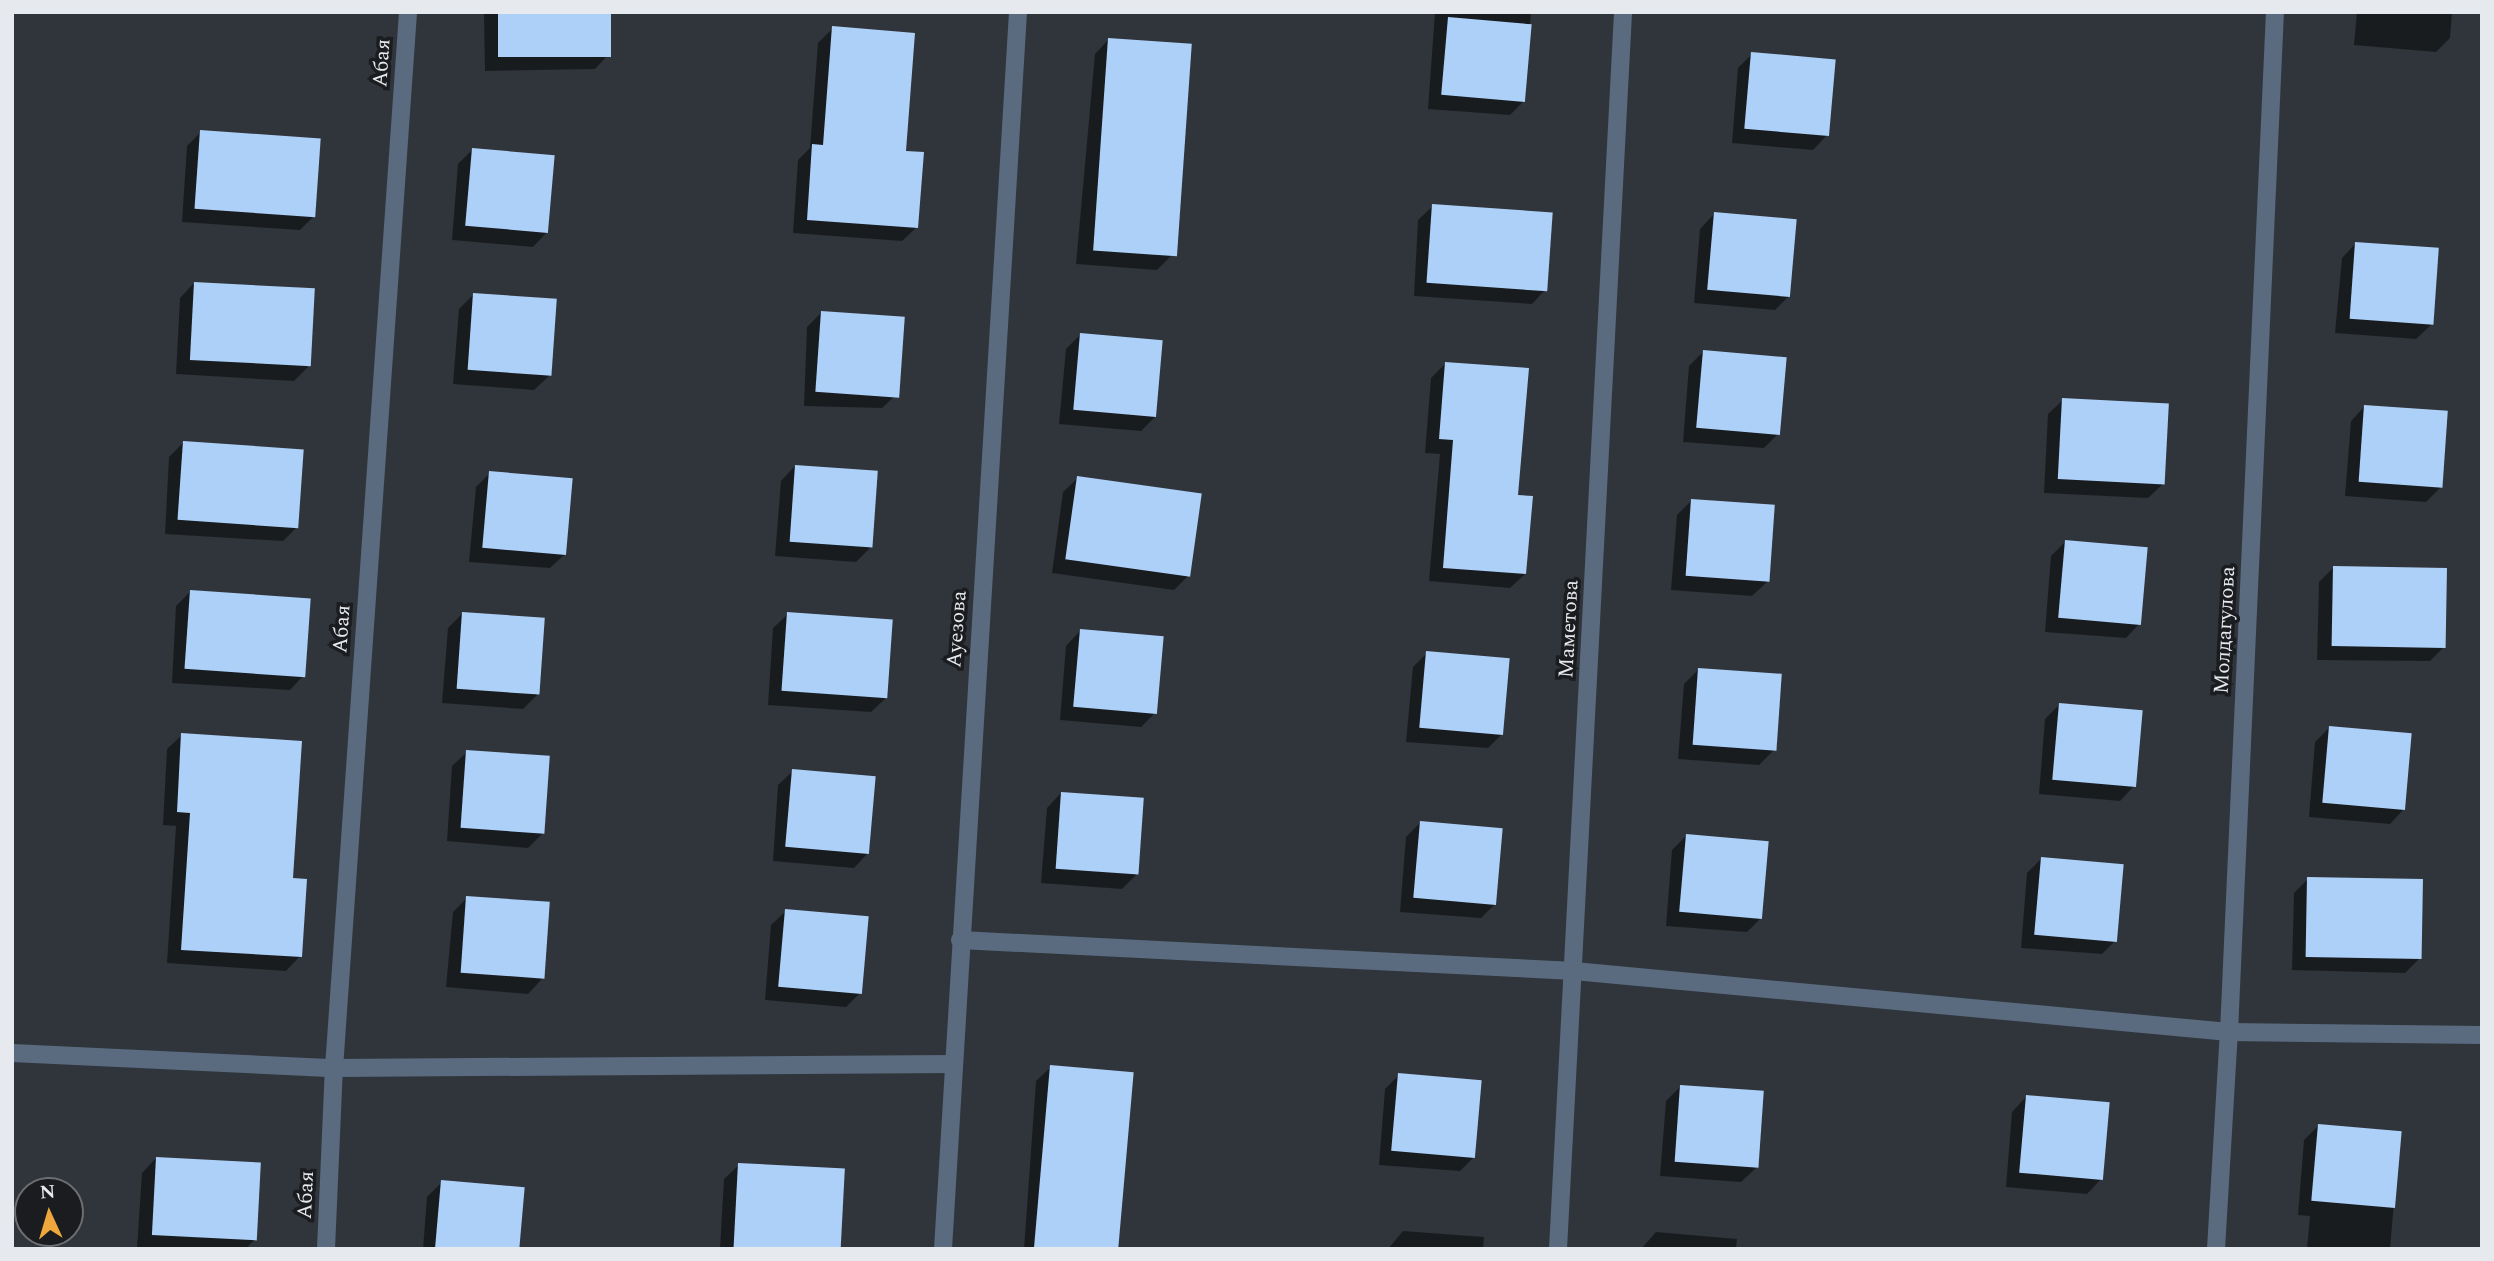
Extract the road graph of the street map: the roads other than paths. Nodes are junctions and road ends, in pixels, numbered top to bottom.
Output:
1 (408, 12) edge
2 (1017, 12) edge
3 (1623, 12) edge
4 (2275, 12) edge
5 (960, 940) junction
6 (1574, 971) junction
7 (2229, 1032) junction
8 (2482, 1035) edge
9 (12, 1053) edge
10 (953, 1064) junction
11 (334, 1068) junction
12 (326, 1249) edge
13 (943, 1249) edge
14 (1558, 1249) edge
15 (2216, 1249) edge

1 - 11 street, Абая
2 - 5 street, Ауезова
3 - 6 street, Маметова
4 - 7 street, Молдагулова
5 - 6 street
5 - 10 street, Ауезова
6 - 7 street
6 - 14 street, Маметова
7 - 8 street
7 - 15 street, Молдагулова
9 - 11 street
10 - 11 street
10 - 13 street, Ауезова
11 - 12 street, Абая

